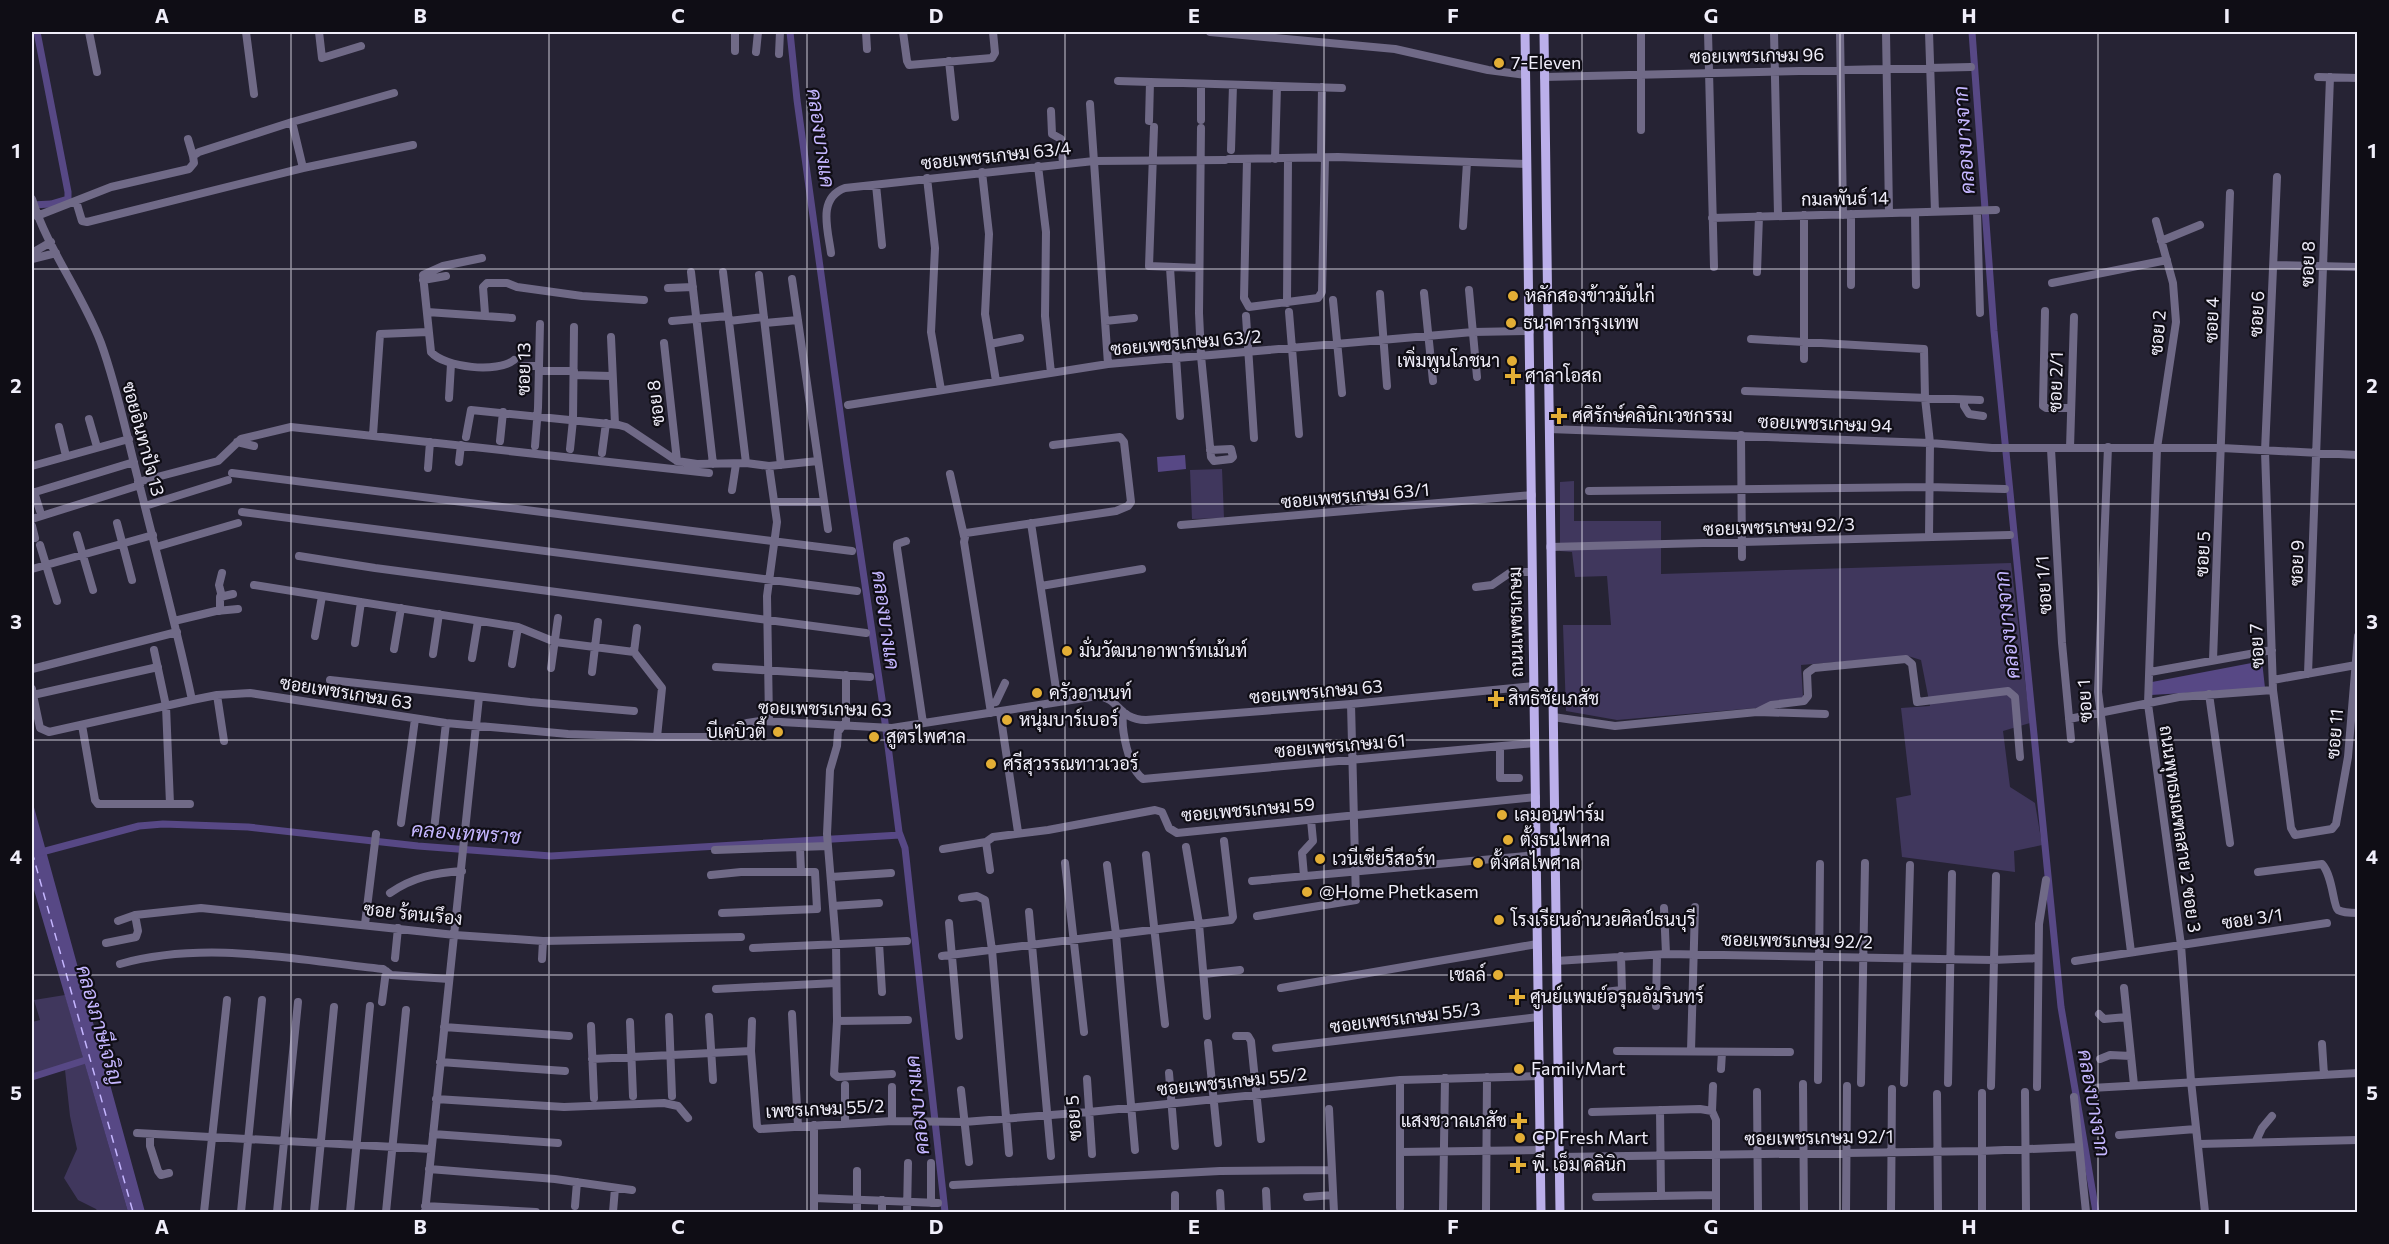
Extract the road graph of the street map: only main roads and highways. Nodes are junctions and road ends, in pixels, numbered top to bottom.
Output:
1 (1525, 32) edge
2 (1544, 32) edge
3 (1531, 421) junction
4 (1549, 425) junction
5 (1557, 1057) junction
6 (1539, 1059) junction
7 (1541, 1212) edge
8 (1560, 1212) edge

1 - 3 main road, ถนนเพชรเกษม
2 - 4 main road, ถนนเพชรเกษม
3 - 4 main road
3 - 6 main road, ถนนเพชรเกษม
4 - 5 main road, ถนนเพชรเกษม
5 - 6 main road
5 - 8 main road, ถนนเพชรเกษม
6 - 7 main road, ถนนเพชรเกษม

